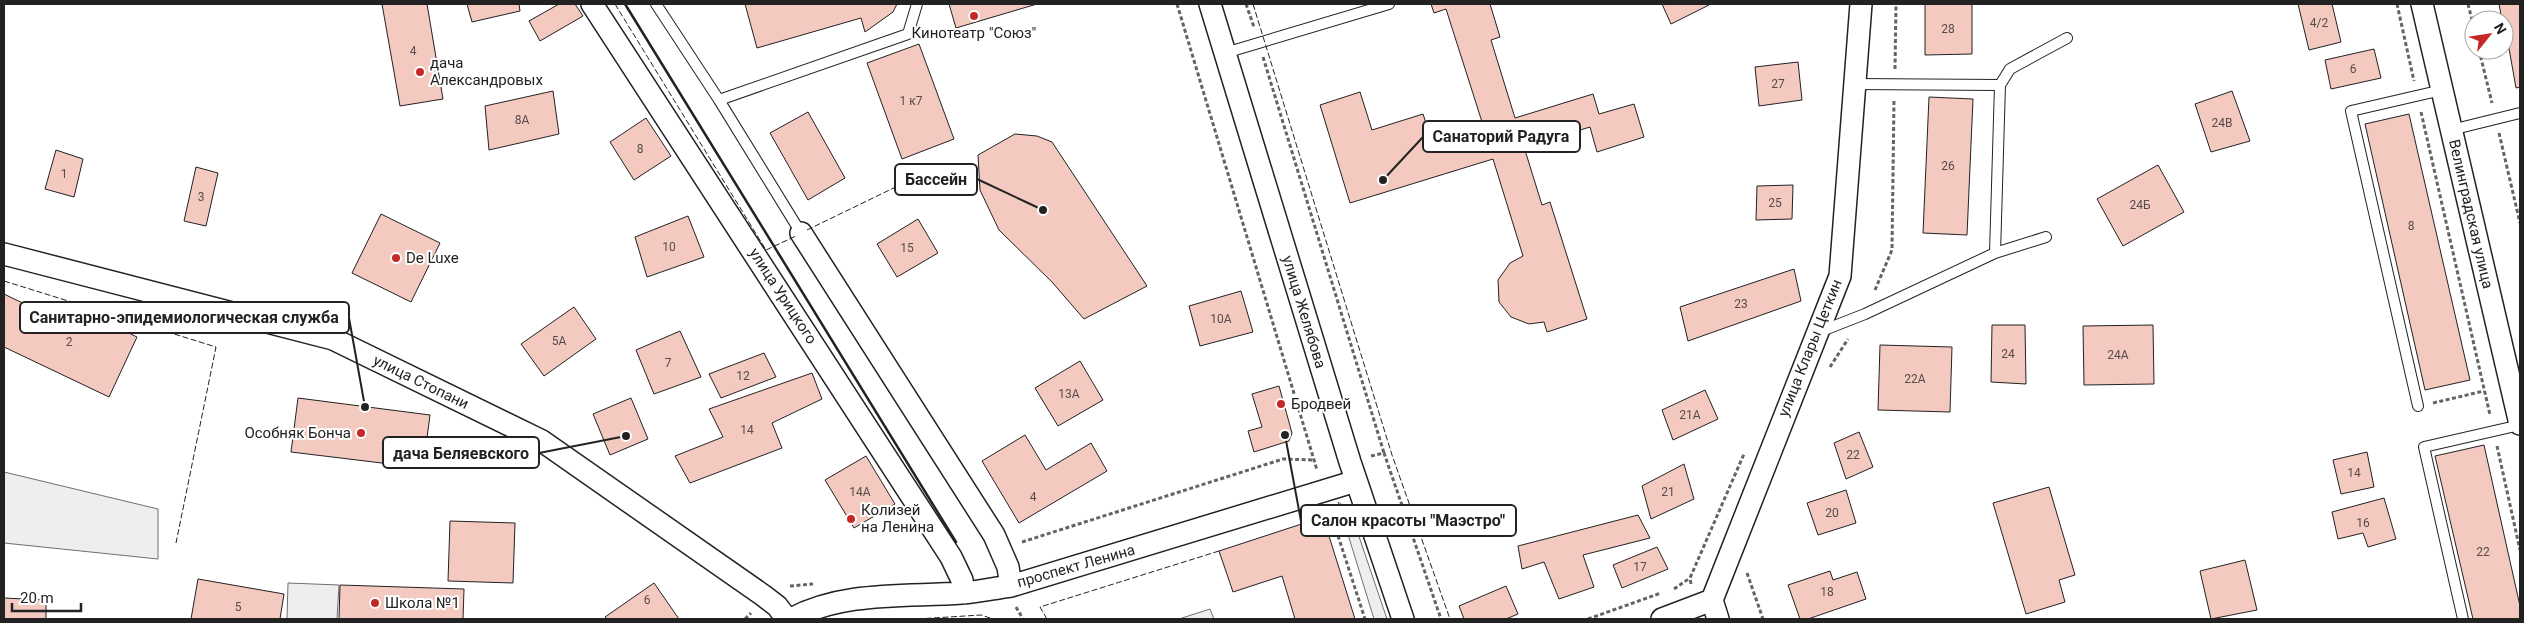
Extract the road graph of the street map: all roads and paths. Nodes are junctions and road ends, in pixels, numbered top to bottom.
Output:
1 (592, 4) edge
2 (656, 4) edge
3 (917, 4) edge
4 (1177, 4) edge
5 (1210, 4) edge
6 (1246, 4) edge
7 (1389, 4) edge
8 (1861, 4) edge
9 (2397, 4) edge
10 (2422, 4) edge
11 (2067, 38) dead end
12 (1259, 44) junction
13 (1225, 53) junction
14 (1853, 84) junction
15 (2000, 85) junction
16 (2442, 90) junction
17 (2418, 95) junction
18 (719, 100) junction
19 (2520, 113) edge
20 (2422, 114) dead end
21 (2451, 130) junction
22 (801, 233) joint
23 (2046, 237) dead end
24 (1995, 253) junction
25 (4, 254) edge
26 (1816, 333) junction
27 (2484, 391) junction
28 (2418, 406) joint
29 (2520, 424) edge
30 (2493, 431) junction
31 (1744, 452) dead end
32 (1384, 453) junction
33 (1365, 458) dead end
34 (1314, 460) junction
35 (1319, 476) dead end
36 (1356, 481) junction
37 (1329, 508) dead end
38 (1018, 543) dead end
39 (2520, 550) edge
40 (1690, 578) junction
41 (964, 593) junction
42 (1013, 596) junction
43 (1708, 609) edge
44 (786, 619) edge
45 (791, 619) edge
46 (1023, 619) edge
47 (1365, 619) edge
48 (1403, 619) edge
49 (1441, 619) edge
50 (1588, 619) edge
51 (1662, 619) edge
52 (2463, 619) edge

1 - 41 street, улица Урицкого
2 - 18 lane
3 - 18 lane
4 - 34 path
5 - 13 street, улица Желябова
6 - 12 path
7 - 12 lane
8 - 14 street, улица Клары Цеткин
9 - 17 path
10 - 16 street, Велинградская улица
11 - 15 lane
12 - 13 lane
12 - 32 path
13 - 36 street, улица Желябова
14 - 15 lane
14 - 26 street, улица Клары Цеткин
15 - 24 lane
16 - 17 lane
16 - 21 street, Велинградская улица
17 - 28 lane
18 - 22 lane
19 - 21 lane
20 - 27 path
21 - 29 street, Велинградская улица
22 - 42 street
23 - 24 lane
24 - 26 lane
25 - 44 street, улица Стопани
26 - 43 street, улица Клары Цеткин
27 - 28 path
27 - 30 path
29 - 30 lane
30 - 39 path
30 - 52 lane
31 - 40 path
32 - 33 path
32 - 49 path
34 - 35 path
34 - 38 path
36 - 42 street, проспект Ленина
36 - 48 street, улица Желябова
37 - 47 path
40 - 43 path
40 - 50 path
41 - 42 street, проспект Ленина
41 - 45 street, проспект Ленина
42 - 46 path
43 - 51 street

